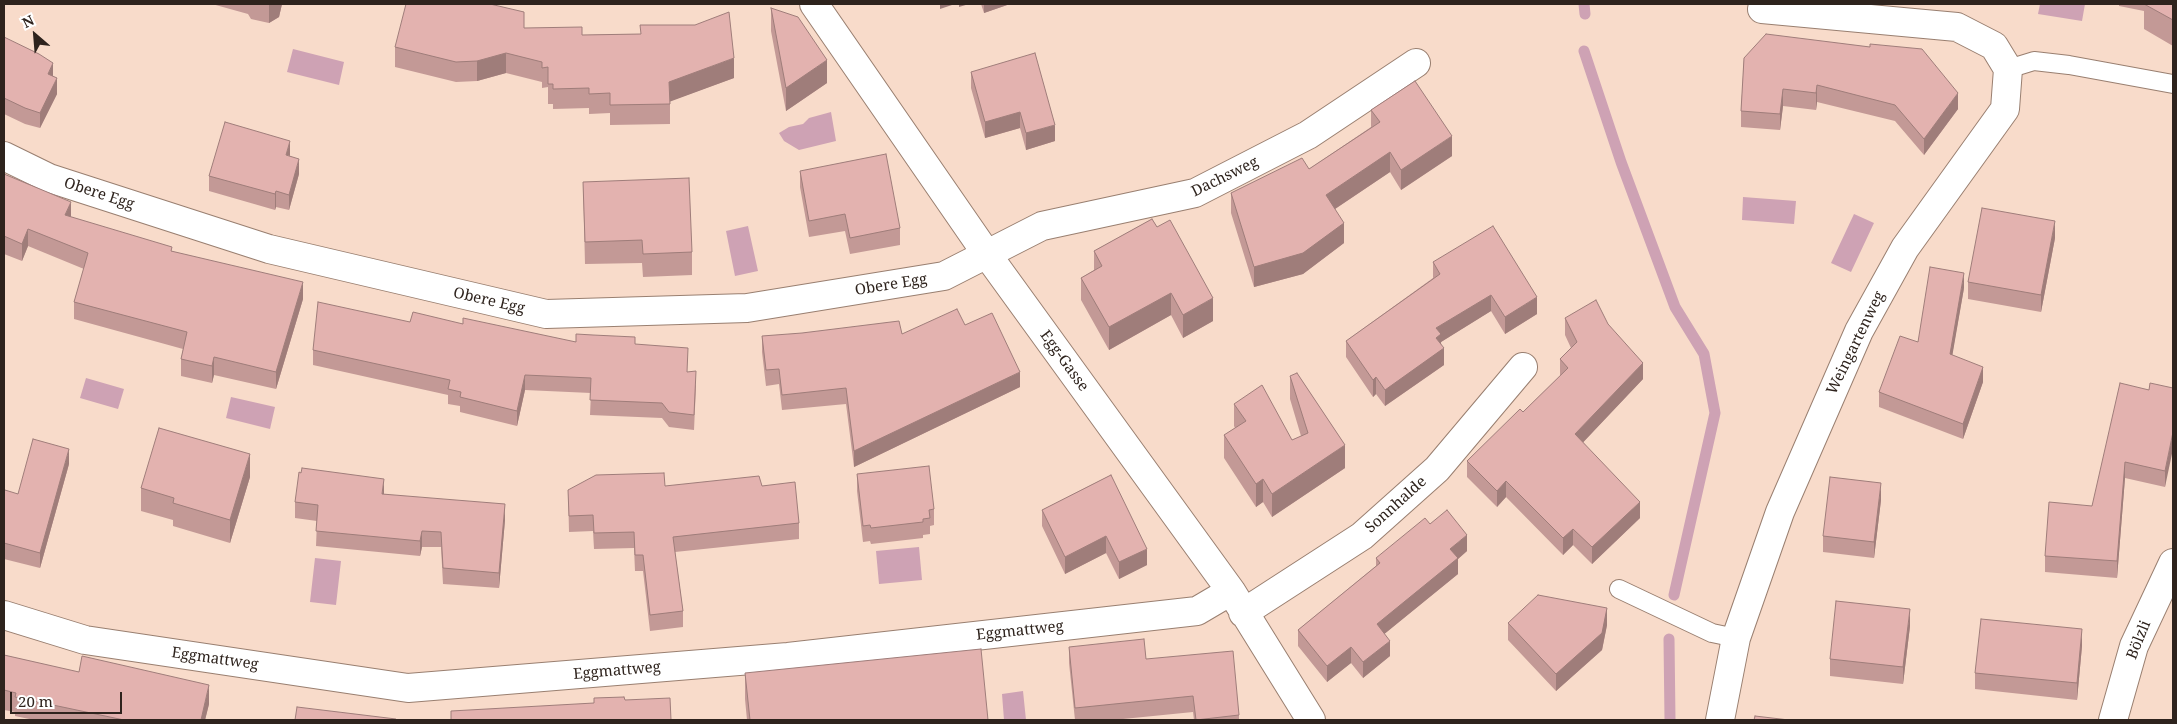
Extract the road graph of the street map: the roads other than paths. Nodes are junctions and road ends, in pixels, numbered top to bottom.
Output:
1 (814, 4) edge
2 (1762, 9) dead end
3 (1416, 63) dead end
4 (2008, 69) junction
5 (2173, 84) edge
6 (4, 156) edge
7 (986, 253) junction
8 (1523, 367) dead end
9 (2173, 563) edge
10 (1619, 589) dead end
11 (1237, 602) junction
12 (4, 614) edge
13 (1736, 638) junction
14 (1311, 720) edge
15 (1720, 720) edge
16 (2113, 720) edge

1 - 7 street, Egg-Gasse
2 - 4 street
3 - 7 street, Dachsweg
4 - 5 lane
4 - 13 street, Weingartenweg
6 - 7 street, Obere Egg
7 - 11 street, Egg-Gasse
8 - 11 street, Sonnhalde
9 - 16 street, Bölzli
10 - 13 lane
11 - 12 street, Eggmattweg
11 - 14 street, Egg-Gasse
13 - 15 street, Weingartenweg

